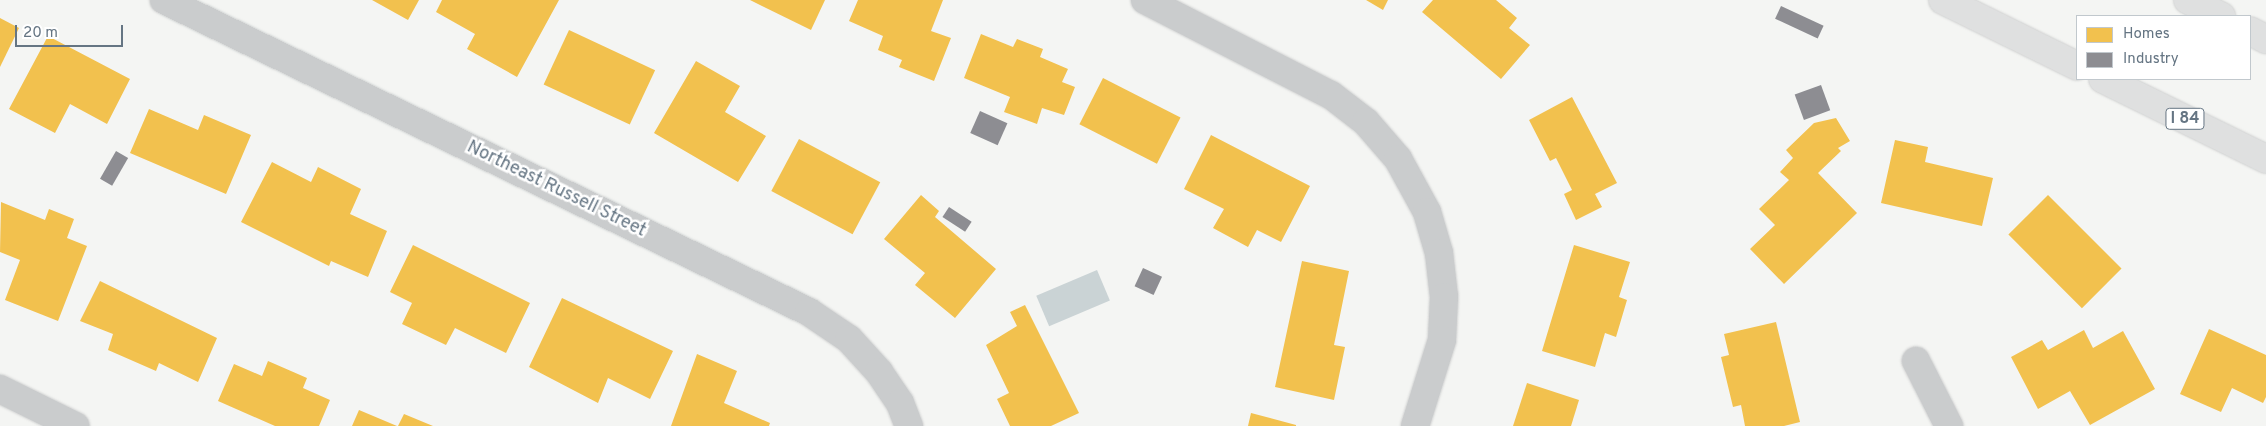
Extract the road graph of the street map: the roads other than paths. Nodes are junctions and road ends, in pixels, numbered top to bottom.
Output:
1 (164, 0) edge
2 (1145, 0) edge
3 (1943, 0) edge
4 (2188, 0) edge
5 (208, 10) edge
6 (2219, 15) edge
7 (2251, 31) edge
8 (2266, 39) edge
9 (2076, 66) edge
10 (2105, 80) edge
11 (2266, 159) edge
12 (1916, 361) dead end
13 (0, 389) edge
14 (75, 426) edge
15 (909, 426) edge
16 (1415, 426) edge
17 (1949, 426) edge

1 - 5 street, Northeast Russell Street
2 - 16 street
3 - 9 highway
4 - 6 highway
5 - 15 street, Northeast Russell Street
7 - 8 highway
10 - 11 highway, I 84
12 - 17 street
13 - 14 street

